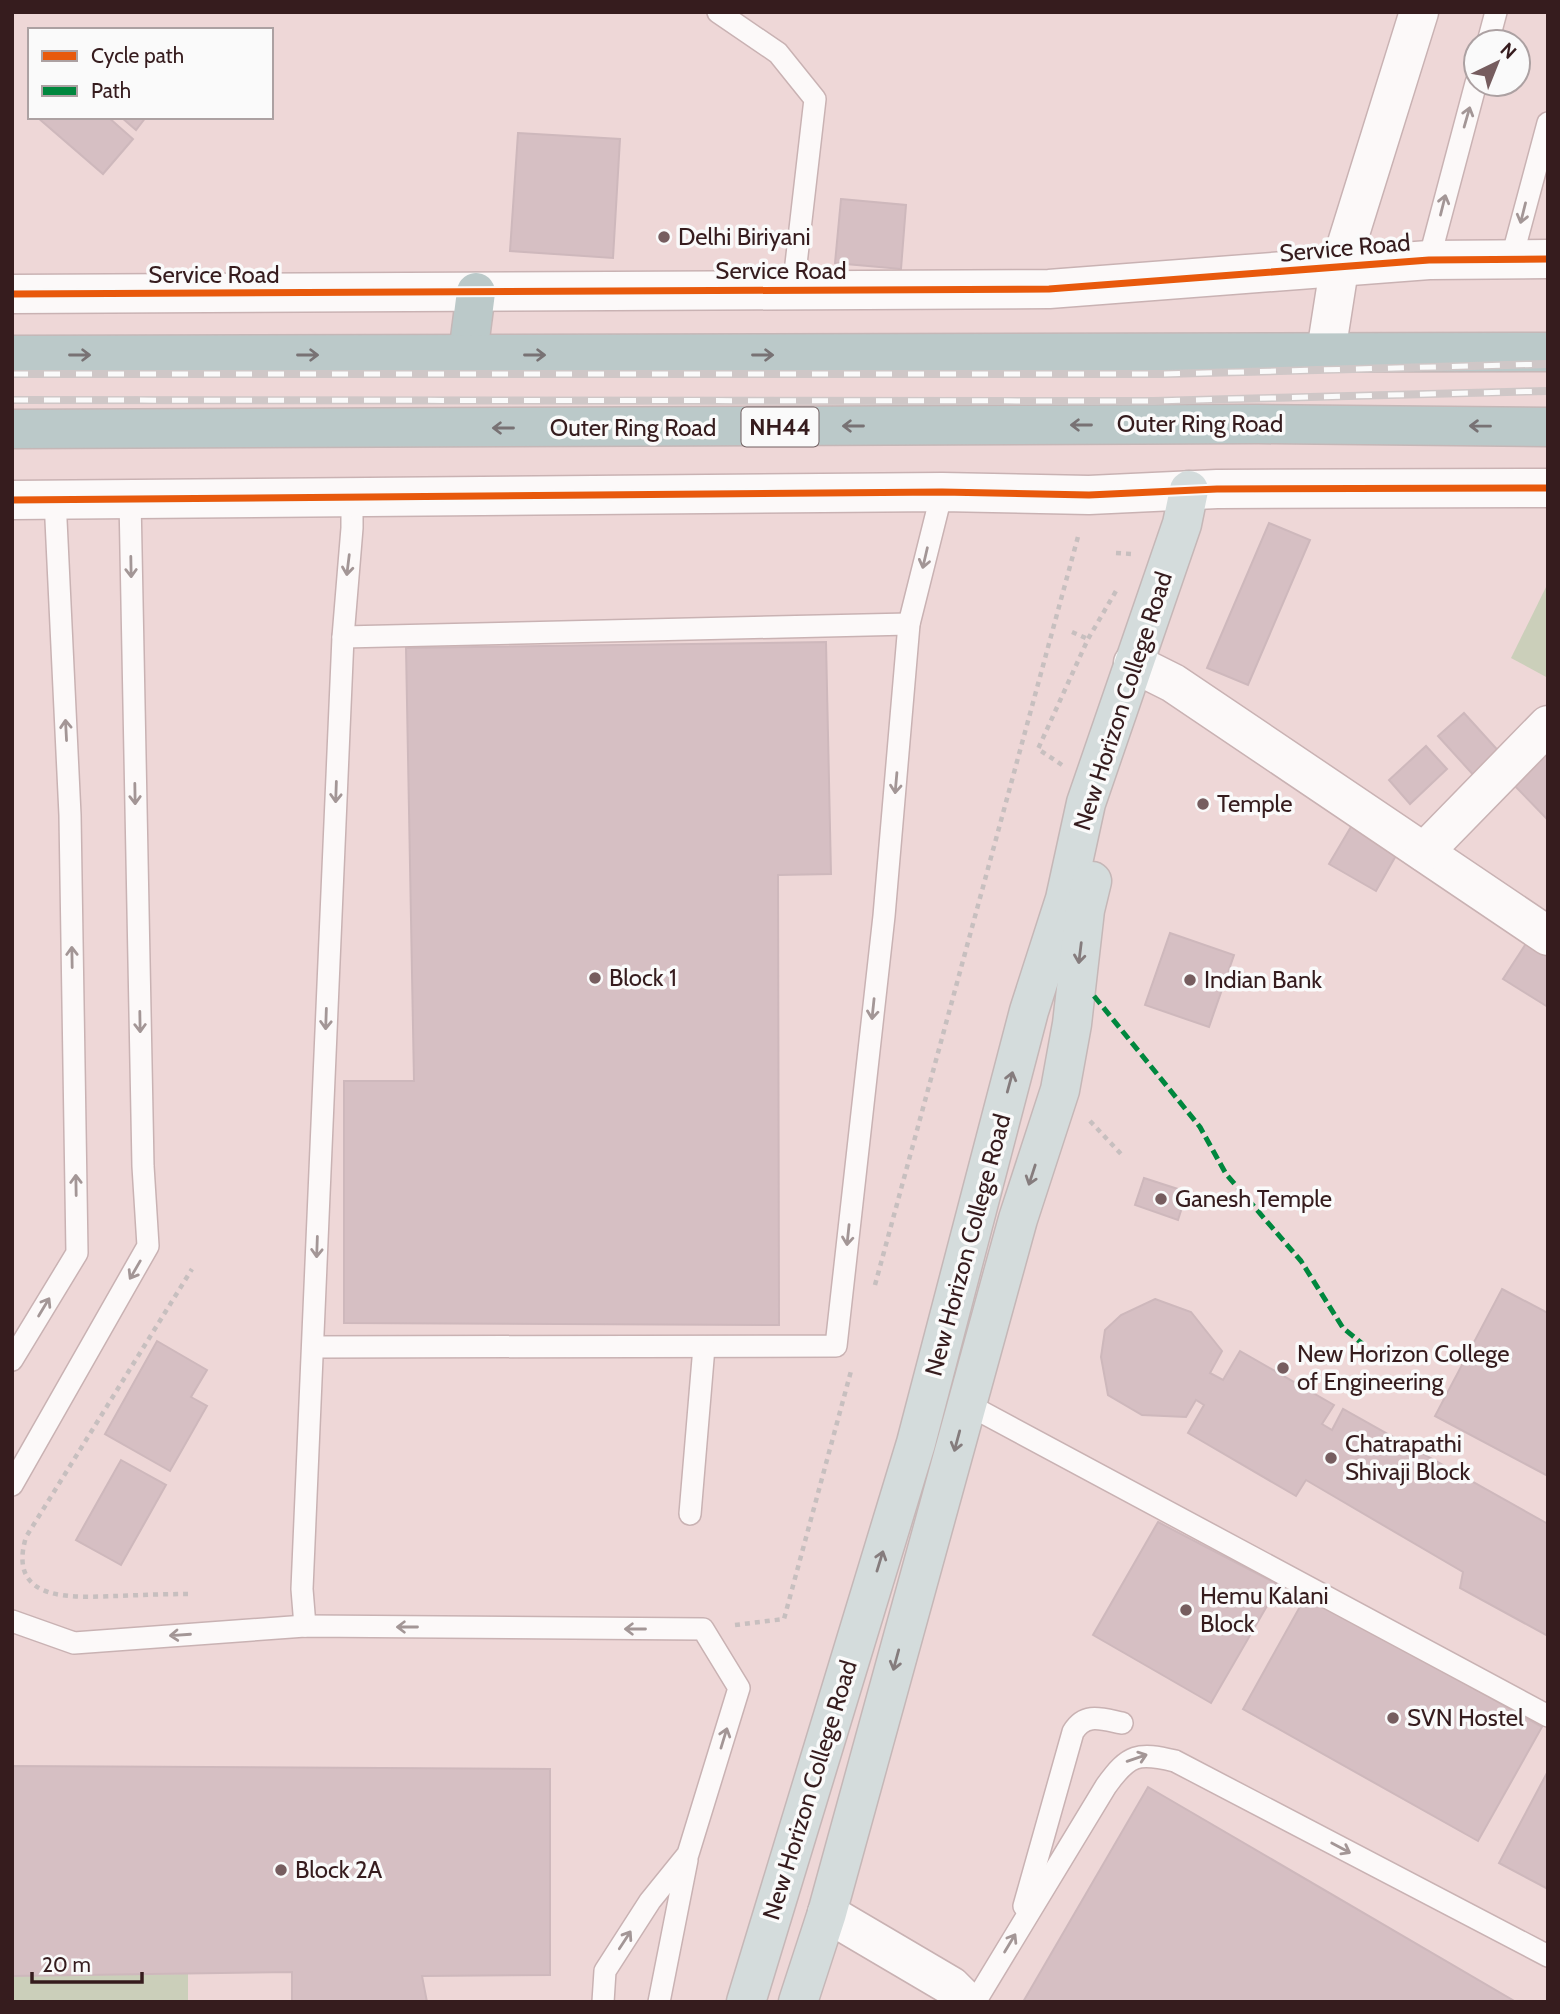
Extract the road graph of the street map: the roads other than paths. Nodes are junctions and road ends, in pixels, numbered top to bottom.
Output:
1 (718, 12) edge
2 (1419, 12) edge
3 (1472, 98) edge
4 (1548, 122) edge
5 (1429, 260) junction
6 (1530, 260) edge
7 (1339, 269) junction
8 (793, 290) junction
9 (476, 292) junction
10 (12, 294) edge
11 (1326, 352) junction
12 (1548, 352) edge
13 (468, 354) junction
14 (12, 355) edge
15 (1548, 427) edge
16 (12, 429) edge
17 (1548, 488) edge
18 (1203, 490) junction
19 (942, 492) junction
20 (352, 497) junction
21 (55, 499) junction
22 (130, 499) junction
23 (12, 500) edge
24 (909, 624) junction
25 (343, 637) junction
26 (1145, 668) junction
27 (1548, 725) edge
28 (1424, 852) junction
29 (1548, 936) edge
30 (704, 1347) junction
31 (313, 1348) junction
32 (12, 1360) edge
33 (967, 1404) junction
34 (12, 1485) edge
35 (690, 1514) dead end
36 (12, 1620) edge
37 (305, 1626) junction
38 (1548, 1716) edge
39 (1122, 1723) dead end
40 (688, 1854) junction
41 (827, 1913) junction
42 (1025, 1919) junction
43 (1548, 1956) edge
44 (603, 2002) edge
45 (659, 2002) edge
46 (746, 2002) edge
47 (798, 2002) edge
48 (967, 2002) edge
49 (975, 2002) edge

1 - 8 lane
2 - 7 street
5 -> 3 lane
4 -> 6 lane
5 - 6 street, Service Road
5 - 7 street, Service Road
7 - 8 street, Service Road
7 - 11 street
8 - 9 street, Service Road
9 - 10 street, Service Road
9 - 13 highway
11 - 12 highway
13 -> 11 highway
14 -> 13 highway
15 -> 16 highway, Outer Ring Road / NH44
17 - 18 street
18 - 19 street
18 - 26 main road, New Horizon College Road
19 - 20 street
19 -> 24 lane
20 - 22 street
20 -> 25 lane
21 - 22 street
21 - 23 street
32 -> 21 lane
22 -> 34 lane
24 - 25 lane
24 -> 30 lane
25 -> 31 lane
26 - 28 street
26 -> 33 main road, New Horizon College Road
46 -> 26 main road, New Horizon College Road
27 - 28 street
28 - 29 street
30 - 31 lane
30 - 35 lane
31 - 37 lane
33 - 38 lane
33 -> 41 main road, New Horizon College Road
37 -> 36 lane
40 -> 37 lane
39 - 42 lane
44 -> 40 lane
40 - 45 lane
41 - 47 main road, New Horizon College Road
41 - 48 street
42 -> 43 lane
49 -> 42 lane

